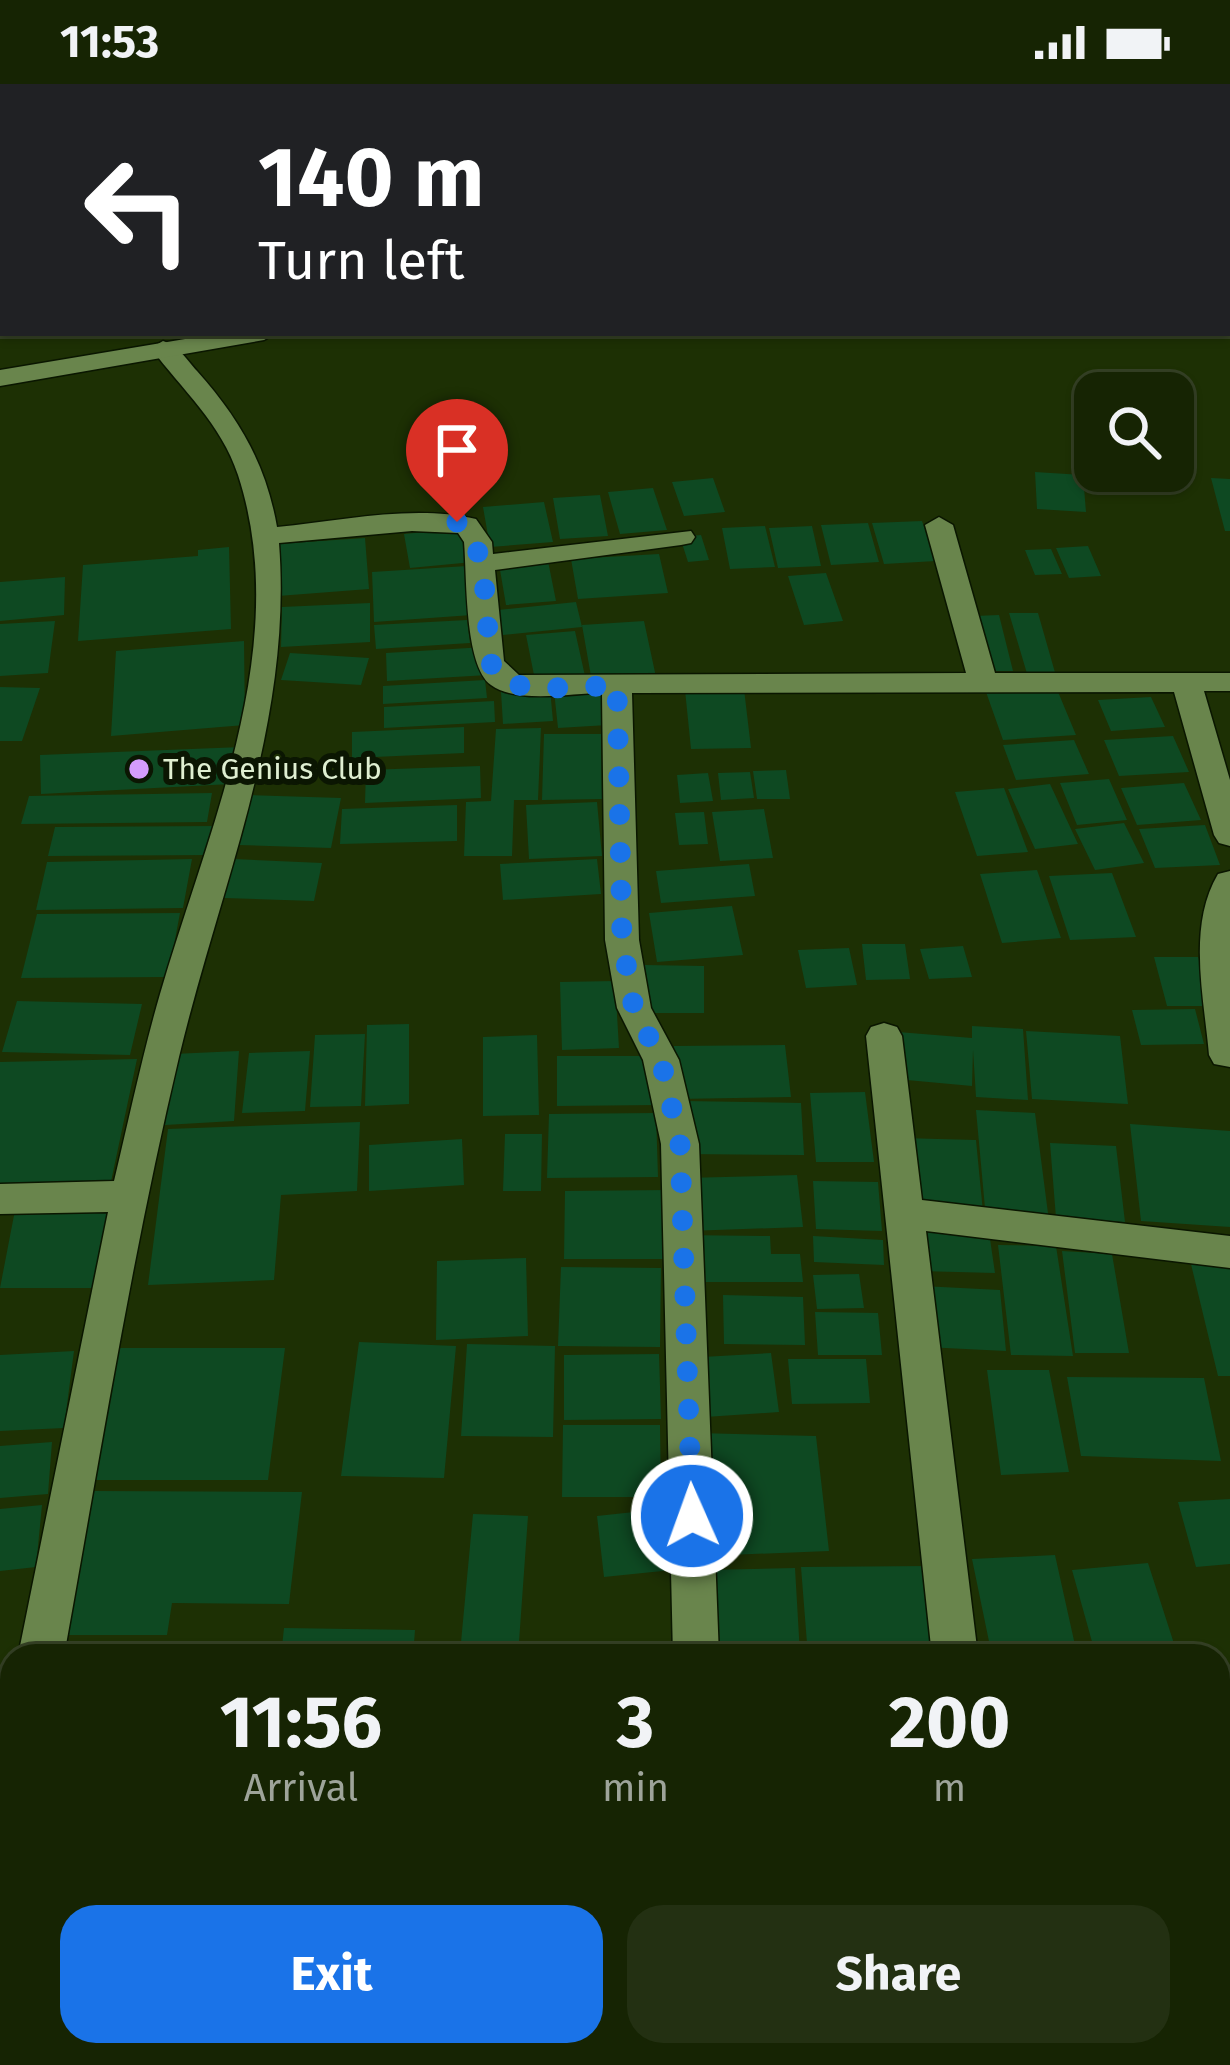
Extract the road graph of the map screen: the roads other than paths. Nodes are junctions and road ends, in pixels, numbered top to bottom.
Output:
1 (244, 336) edge
2 (164, 348) junction
3 (0, 378) edge
4 (939, 525) dead end
5 (266, 536) junction
6 (682, 537) dead end
7 (480, 564) junction
8 (983, 682) junction
9 (1186, 682) junction
10 (1230, 682) edge
11 (617, 685) junction
12 (1230, 835) edge
13 (1230, 882) edge
14 (884, 1036) dead end
15 (1227, 1054) edge
16 (130, 1196) junction
17 (0, 1199) edge
18 (904, 1213) junction
19 (1230, 1252) edge
20 (42, 1644) edge
21 (696, 1644) edge
22 (954, 1644) edge

1 - 2 street
2 - 3 street
2 - 5 street
4 - 8 street
5 - 7 street
5 - 16 street
6 - 7 street
7 - 11 street
8 - 9 street
8 - 11 street
9 - 10 street
9 - 12 street
11 - 21 street
13 - 15 street
14 - 18 street
16 - 17 street
16 - 20 street
18 - 19 street
18 - 22 street

